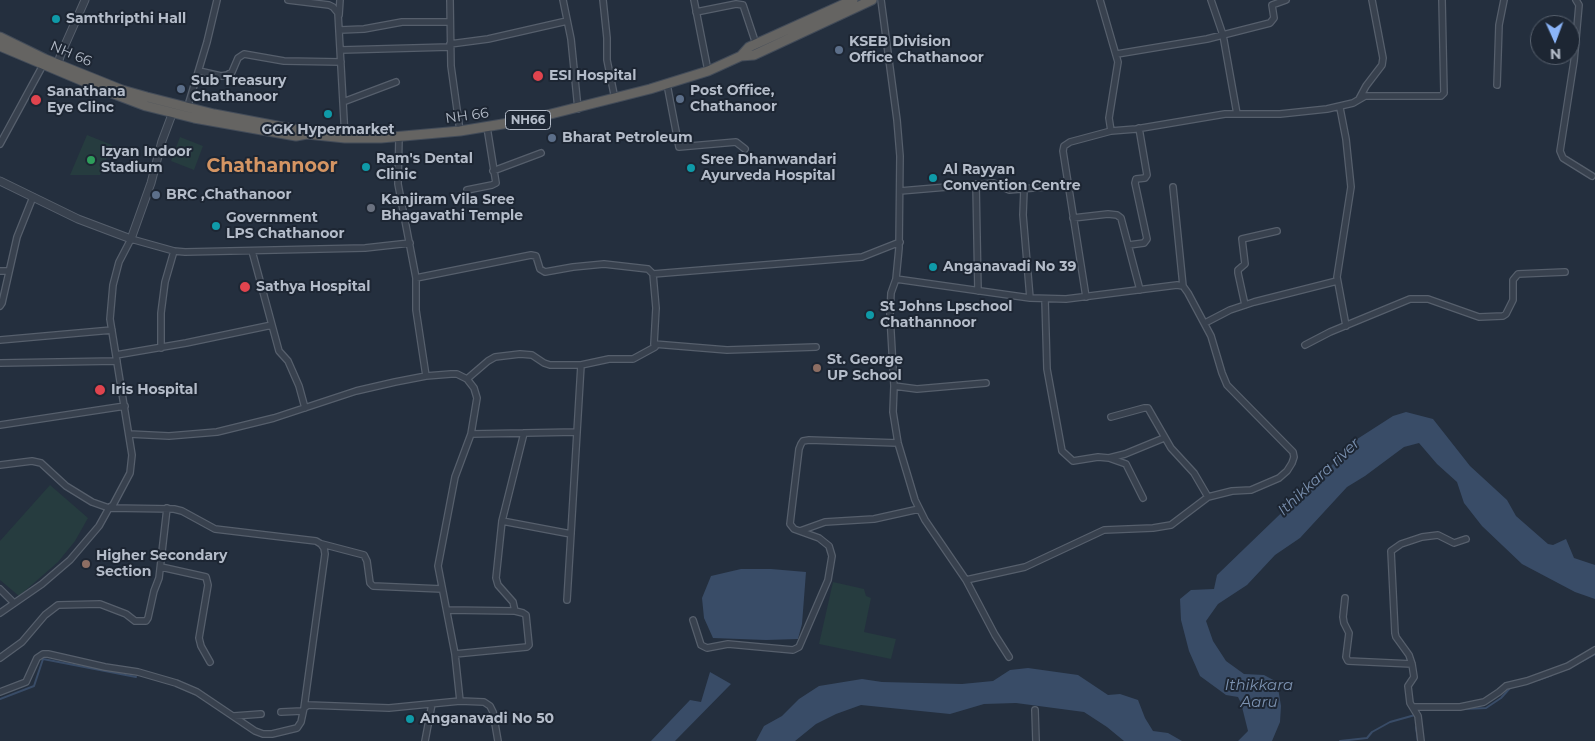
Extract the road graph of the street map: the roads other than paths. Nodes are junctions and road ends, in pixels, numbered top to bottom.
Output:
1 (85, 0) edge
2 (216, 0) edge
3 (288, 0) edge
4 (340, 0) edge
5 (450, 0) edge
6 (563, 0) edge
7 (603, 0) edge
8 (694, 0) edge
9 (853, 0) edge
10 (872, 0) edge
11 (881, 0) edge
12 (1100, 0) edge
13 (1211, 0) edge
14 (1286, 0) edge
15 (1372, 0) edge
16 (1442, 0) edge
17 (1504, 0) edge
18 (1576, 0) edge
19 (728, 3) edge
20 (696, 12) junction
21 (339, 17) junction
22 (567, 21) junction
23 (449, 22) junction
24 (340, 30) junction
25 (1223, 35) junction
26 (0, 37) edge
27 (756, 44) junction
28 (0, 46) edge
29 (450, 46) junction
30 (341, 50) junction
31 (1117, 54) junction
32 (740, 56) junction
33 (341, 62) junction
34 (43, 65) junction
35 (57, 67) junction
36 (199, 71) junction
37 (708, 71) junction
38 (396, 82) dead end
39 (667, 84) junction
40 (1497, 85) dead end
41 (615, 99) junction
42 (1358, 101) junction
43 (343, 102) junction
44 (174, 108) junction
45 (1340, 108) junction
46 (578, 109) junction
47 (187, 111) junction
48 (1237, 114) junction
49 (487, 127) junction
50 (1140, 128) junction
51 (460, 131) junction
52 (1111, 131) junction
53 (399, 137) junction
54 (345, 138) junction
55 (0, 144) edge
56 (745, 149) dead end
57 (541, 153) dead end
58 (493, 171) junction
59 (1592, 176) dead end
60 (0, 181) edge
61 (976, 184) junction
62 (1068, 185) junction
63 (1173, 187) dead end
64 (1024, 189) junction
65 (467, 190) dead end
66 (900, 192) junction
67 (33, 197) junction
68 (1074, 218) junction
69 (1277, 230) dead end
70 (131, 239) junction
71 (900, 242) junction
72 (410, 243) junction
73 (1129, 245) junction
74 (174, 251) junction
75 (252, 251) junction
76 (0, 271) edge
77 (9, 271) junction
78 (1565, 272) dead end
79 (653, 274) junction
80 (416, 278) junction
81 (896, 279) junction
82 (1337, 281) junction
83 (1183, 286) junction
84 (1140, 290) junction
85 (978, 291) junction
86 (1086, 297) junction
87 (1030, 298) junction
88 (1045, 298) junction
89 (1246, 305) junction
90 (0, 306) edge
91 (1205, 323) junction
92 (272, 325) junction
93 (1346, 326) junction
94 (112, 330) junction
95 (0, 340) edge
96 (654, 344) junction
97 (1305, 345) dead end
98 (816, 347) dead end
99 (161, 348) junction
100 (117, 358) junction
101 (0, 363) edge
102 (581, 365) junction
103 (426, 376) junction
104 (467, 379) junction
105 (986, 383) dead end
106 (894, 386) junction
107 (125, 406) junction
108 (305, 408) junction
109 (1111, 417) dead end
110 (0, 425) edge
111 (577, 432) junction
112 (524, 433) junction
113 (129, 434) junction
114 (471, 434) junction
115 (1164, 438) junction
116 (898, 443) junction
117 (1109, 458) junction
118 (0, 466) edge
119 (1208, 497) junction
120 (1143, 498) dead end
121 (109, 508) junction
122 (167, 508) junction
123 (919, 509) junction
124 (502, 521) junction
125 (800, 531) junction
126 (571, 534) junction
127 (1466, 539) dead end
128 (321, 544) junction
129 (161, 567) junction
130 (966, 580) junction
131 (0, 588) edge
132 (442, 589) junction
133 (1345, 598) dead end
134 (567, 600) dead end
135 (14, 602) junction
136 (447, 610) junction
137 (514, 612) junction
138 (0, 613) edge
139 (692, 620) dead end
140 (1595, 650) edge
141 (455, 654) junction
142 (1009, 657) dead end
143 (0, 658) edge
144 (210, 662) dead end
145 (1412, 664) junction
146 (0, 692) edge
147 (460, 701) junction
148 (432, 704) junction
149 (1414, 707) junction
150 (303, 710) junction
151 (1035, 710) dead end
152 (281, 712) dead end
153 (262, 714) dead end
154 (234, 716) junction
155 (425, 741) edge
156 (498, 741) edge
157 (1036, 741) edge
158 (1421, 741) edge

1 - 35 street
2 - 36 street
3 - 21 street
4 - 21 street
5 - 23 street
6 - 22 street
7 - 41 street
8 - 20 street
9 - 27 highway, NH 66 / NH66
10 - 32 highway, NH 66 / NH66
11 - 66 street
12 - 31 street
13 - 25 street
14 - 25 street
15 - 42 street
16 - 42 street
17 - 40 street
18 - 59 street
19 - 20 street
19 - 27 street
20 - 37 street
21 - 24 street
22 - 29 street
22 - 46 street
23 - 24 street
23 - 29 street
24 - 30 street
25 - 31 street
25 - 48 street
26 - 35 highway, NH 66 / NH66
27 - 32 highway, NH 66 / NH66
28 - 34 highway, NH 66 / NH66
29 - 30 street
29 - 51 street
30 - 33 street
31 - 52 street
32 - 37 highway, NH 66 / NH66
33 - 36 street
33 - 43 street
34 - 35 highway, NH 66 / NH66
34 - 55 street
35 - 44 highway, NH 66 / NH66
36 - 47 street
37 - 39 highway, NH 66 / NH66
38 - 43 street
39 - 41 highway, NH 66 / NH66
39 - 56 street
41 - 46 highway, NH 66 / NH66
42 - 45 street
43 - 54 street
44 - 47 highway, NH 66 / NH66
44 - 70 street
45 - 48 street
45 - 82 street
46 - 49 highway, NH 66 / NH66
47 - 54 highway, NH 66 / NH66
48 - 50 street
49 - 51 highway, NH 66 / NH66
49 - 58 street
50 - 52 street
50 - 73 street
51 - 53 highway, NH 66 / NH66
52 - 62 street
53 - 54 highway, NH 66 / NH66
53 - 72 street
57 - 58 street
58 - 65 street
60 - 67 street
61 - 64 street
61 - 66 street
61 - 85 street
62 - 64 street
62 - 68 street
63 - 83 street
64 - 87 street
66 - 71 street
67 - 70 street
67 - 77 street
68 - 73 street
68 - 86 street
69 - 89 street
70 - 74 street
70 - 94 street
71 - 79 street
71 - 81 street
72 - 75 street
72 - 80 street
73 - 84 street
74 - 75 street
74 - 99 street
75 - 92 street
76 - 77 street
77 - 90 street
78 - 93 street
79 - 80 street
79 - 96 street
80 - 103 street
81 - 85 street
81 - 106 street
82 - 89 street
82 - 93 street
83 - 84 street
83 - 91 street
84 - 86 street
85 - 87 street
86 - 88 street
87 - 88 street
88 - 117 street
89 - 91 street
91 - 119 street
92 - 99 street
92 - 108 street
93 - 97 street
94 - 95 street
94 - 100 street
96 - 98 street
96 - 102 street
99 - 100 street
100 - 101 street
100 - 107 street
102 - 104 street
102 - 111 street
103 - 104 street
103 - 108 street
104 - 114 street
105 - 106 street
106 - 116 street
107 - 110 street
107 - 113 street
108 - 113 street
109 - 115 street
111 - 112 street
111 - 126 street
112 - 114 street
112 - 124 street
113 - 121 street
114 - 132 street
115 - 117 street
115 - 119 street
116 - 123 street
116 - 125 street
117 - 120 street
118 - 121 street
119 - 130 street
121 - 122 street
121 - 135 street
122 - 128 street
122 - 129 street
123 - 125 street
123 - 130 street
124 - 126 street
124 - 137 street
125 - 139 street
126 - 134 street
127 - 145 street
128 - 132 street
128 - 150 street
129 - 143 street
129 - 144 street
130 - 142 street
131 - 135 street
132 - 136 street
133 - 145 street
135 - 138 street
136 - 137 street
136 - 141 street
137 - 141 street
140 - 149 street
141 - 147 street
145 - 149 street
146 - 154 street
147 - 148 street
147 - 156 street
148 - 150 street
148 - 155 street
149 - 158 street
150 - 152 street
150 - 154 street
151 - 157 street
153 - 154 street

